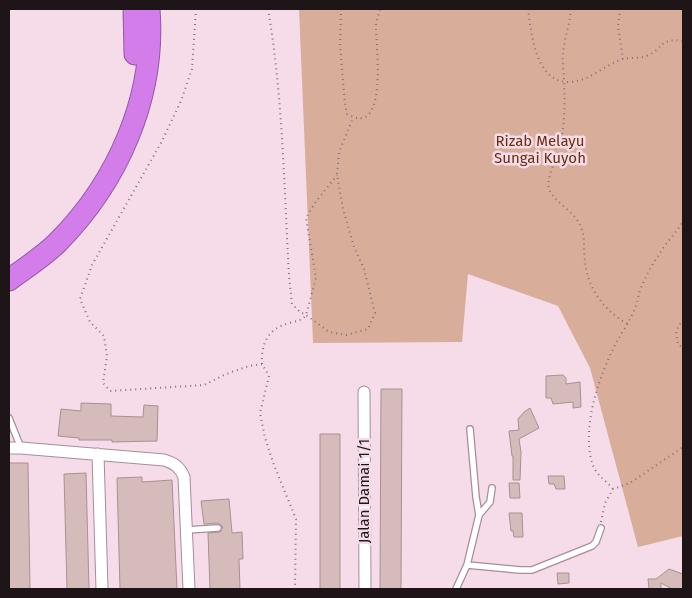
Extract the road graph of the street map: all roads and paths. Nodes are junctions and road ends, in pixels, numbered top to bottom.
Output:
1 (134, 9) edge
2 (149, 9) edge
3 (196, 9) edge
4 (268, 9) edge
5 (341, 9) edge
6 (380, 9) edge
7 (528, 9) edge
8 (571, 9) edge
9 (620, 9) edge
10 (683, 41) edge
11 (623, 60) junction
12 (564, 82) junction
13 (353, 118) junction
14 (338, 175) junction
15 (683, 222) edge
16 (9, 263) edge
17 (9, 280) edge
18 (306, 315) junction
19 (683, 319) edge
20 (628, 324) junction
21 (683, 347) edge
22 (262, 364) junction
23 (364, 392) dead end
24 (10, 418) edge
25 (470, 429) dead end
26 (9, 448) edge
27 (21, 448) junction
28 (683, 448) edge
29 (98, 454) junction
30 (492, 488) dead end
31 (613, 489) junction
32 (479, 515) junction
33 (218, 528) dead end
34 (601, 528) joint
35 (186, 530) junction
36 (467, 565) junction
37 (102, 589) edge
38 (189, 589) edge
39 (295, 589) edge
40 (365, 589) edge
41 (456, 589) edge

1 - 16 highway
2 - 17 highway
3 - 22 path
4 - 18 path
5 - 13 path
6 - 13 path
7 - 12 path
8 - 12 path
9 - 11 path
10 - 11 path
11 - 12 path
12 - 20 path
13 - 14 path
14 - 18 path
14 - 18 path
15 - 20 path
18 - 22 path
19 - 21 path
20 - 31 path
22 - 39 path
23 - 40 street, Jalan Damai 1/1
24 - 27 lane
25 - 32 lane
26 - 27 street
27 - 29 street
28 - 31 path
29 - 35 street
29 - 37 street
30 - 32 lane
31 - 34 path
32 - 36 lane
33 - 35 lane
34 - 36 lane
35 - 38 street
36 - 41 lane

